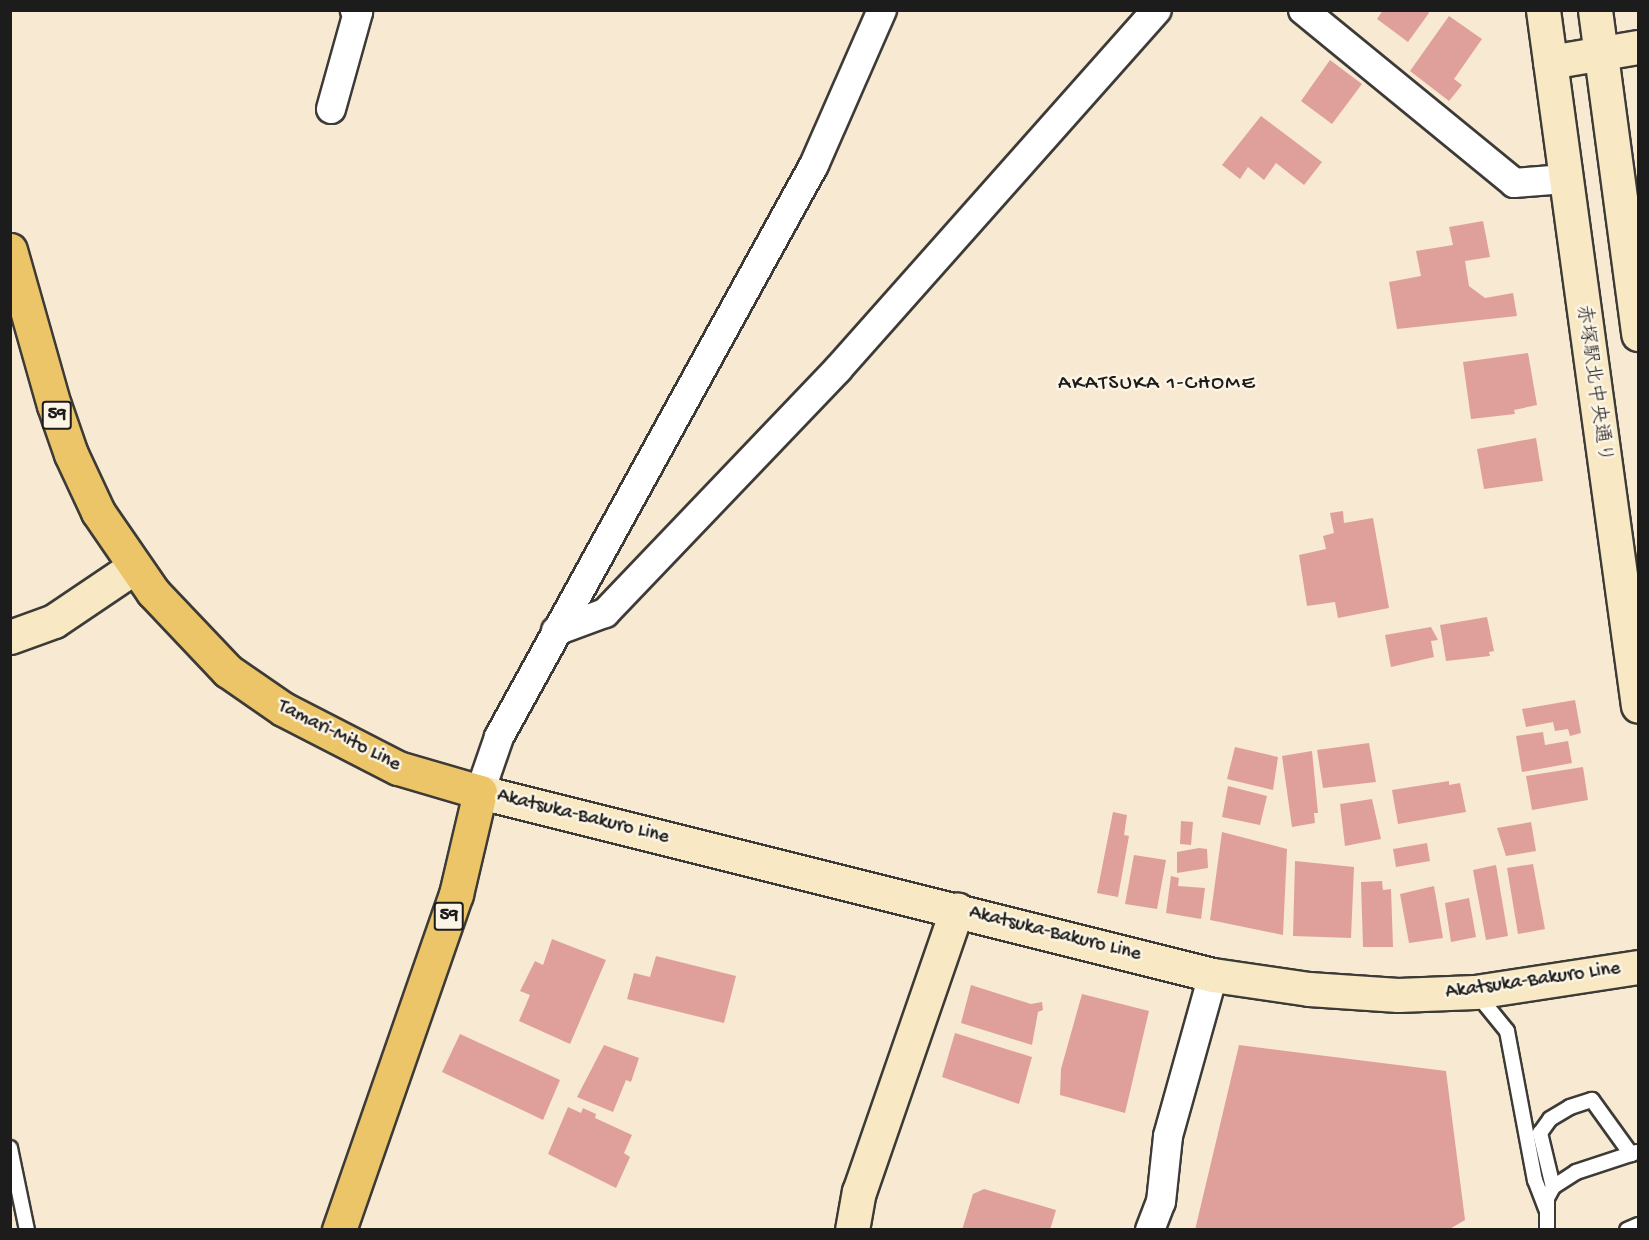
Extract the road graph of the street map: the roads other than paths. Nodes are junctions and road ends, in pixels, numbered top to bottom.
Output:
1 (355, 10) edge
2 (882, 10) edge
3 (1157, 10) edge
4 (1302, 10) edge
5 (1543, 10) edge
6 (1595, 10) edge
7 (1638, 47) edge
8 (1600, 53) junction
9 (1550, 62) junction
10 (331, 110) dead end
11 (1565, 179) junction
12 (10, 250) edge
13 (1638, 334) edge
14 (134, 567) junction
15 (555, 631) junction
16 (10, 637) edge
17 (1638, 706) edge
18 (480, 792) junction
19 (957, 909) junction
20 (1638, 967) edge
21 (1213, 975) junction
22 (1475, 992) junction
23 (10, 1148) edge
24 (1635, 1152) edge
25 (1552, 1187) junction
26 (1546, 1209) junction
27 (1638, 1225) edge
28 (27, 1230) edge
29 (339, 1230) edge
30 (852, 1230) edge
31 (1150, 1230) edge
32 (1547, 1230) edge
33 (1627, 1230) edge

1 - 10 street
2 - 15 street
3 - 15 street
4 - 11 street
5 - 9 street, 赤塚駅北中央通り
6 - 8 street
7 - 8 street
8 - 9 street
8 - 13 street
9 - 11 street, 赤塚駅北中央通り
11 - 17 street, 赤塚駅北中央通り
12 - 14 main road, Tamari-Mito Line / 59
14 - 16 street
14 - 18 main road, Tamari-Mito Line / 59
15 - 18 street
18 - 19 street, Akatsuka-Bakuro Line
18 - 29 main road, 59
19 - 21 street, Akatsuka-Bakuro Line
19 - 30 street
20 - 22 street, Akatsuka-Bakuro Line
21 - 22 street, Akatsuka-Bakuro Line
21 - 31 street
22 - 26 lane
23 - 28 lane
24 - 25 lane
24 - 25 lane
25 - 26 lane
26 - 32 lane
27 - 33 lane

